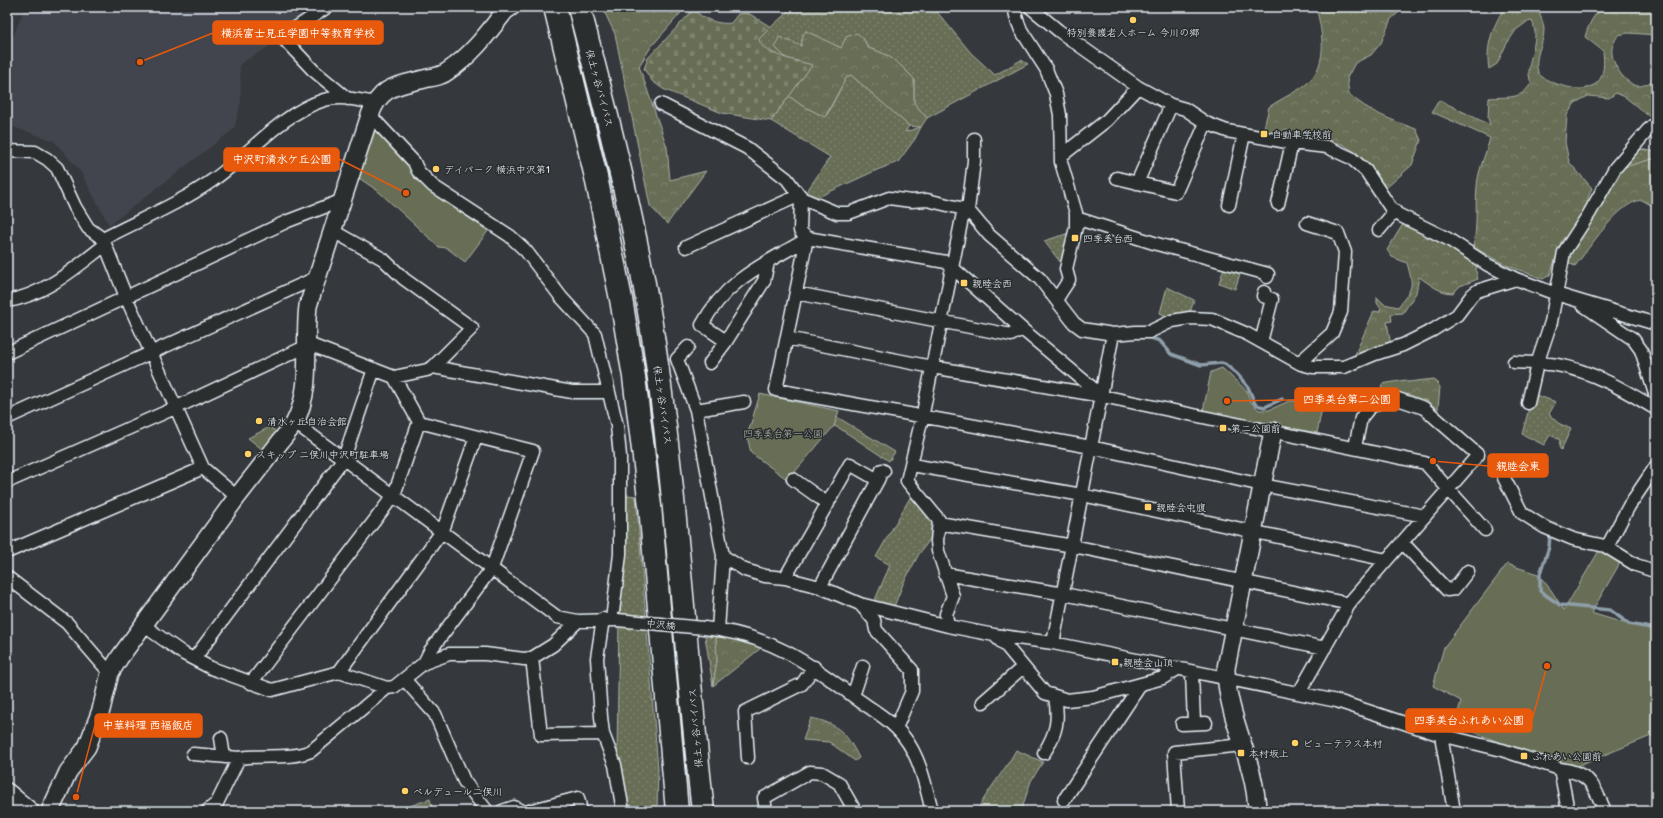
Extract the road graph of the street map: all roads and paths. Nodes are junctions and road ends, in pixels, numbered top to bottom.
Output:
1 (327, 7) edge
2 (511, 7) edge
3 (555, 7) edge
4 (579, 7) edge
5 (1014, 7) edge
6 (1030, 7) edge
7 (1138, 87) junction
8 (348, 99) junction
9 (661, 104) dead end
10 (1171, 105) junction
11 (373, 109) junction
12 (1206, 123) junction
13 (1656, 123) edge
14 (1244, 134) junction
15 (974, 139) dead end
16 (1292, 143) junction
17 (7, 151) edge
18 (1061, 156) junction
19 (1117, 178) dead end
20 (1137, 183) junction
21 (800, 197) junction
22 (343, 200) junction
23 (1278, 204) dead end
24 (1230, 205) dead end
25 (966, 209) junction
26 (1395, 211) junction
27 (1076, 218) junction
28 (1307, 223) dead end
29 (1379, 230) dead end
30 (333, 231) junction
31 (807, 239) junction
32 (104, 242) junction
33 (686, 247) dead end
34 (768, 262) junction
35 (953, 267) junction
36 (318, 277) junction
37 (1268, 277) dead end
38 (1516, 280) junction
39 (1264, 292) dead end
40 (796, 293) junction
41 (1556, 294) junction
42 (126, 297) junction
43 (1570, 297) junction
44 (1056, 300) junction
45 (7, 301) edge
46 (941, 321) junction
47 (1656, 324) edge
48 (1022, 329) junction
49 (1113, 334) junction
50 (786, 338) junction
51 (726, 341) junction
52 (1260, 342) junction
53 (307, 346) junction
54 (688, 347) dead end
55 (151, 352) junction
56 (7, 353) edge
57 (1514, 362) dead end
58 (710, 363) dead end
59 (1299, 363) junction
60 (1537, 364) junction
61 (433, 367) junction
62 (932, 367) junction
63 (374, 369) junction
64 (394, 377) junction
65 (609, 392) junction
66 (1102, 396) junction
67 (1656, 397) edge
68 (744, 402) dead end
69 (1528, 403) dead end
70 (176, 408) junction
71 (1656, 409) edge
72 (696, 410) junction
73 (7, 418) edge
74 (922, 418) junction
75 (419, 422) junction
76 (295, 423) junction
77 (1273, 431) junction
78 (476, 437) junction
79 (1091, 447) junction
80 (1354, 447) junction
81 (344, 458) junction
82 (1656, 466) edge
83 (203, 468) junction
84 (908, 471) junction
85 (1504, 478) dead end
86 (793, 479) dead end
87 (7, 482) edge
88 (1262, 485) junction
89 (1449, 489) junction
90 (394, 495) junction
91 (1082, 495) junction
92 (237, 497) junction
93 (828, 504) junction
94 (1425, 516) junction
95 (939, 523) junction
96 (443, 530) junction
97 (1486, 530) dead end
98 (1253, 533) junction
99 (1402, 542) junction
100 (1073, 546) junction
101 (1606, 547) junction
102 (7, 552) edge
103 (723, 556) junction
104 (1387, 560) junction
105 (492, 568) junction
106 (1656, 570) edge
107 (1468, 571) dead end
108 (945, 574) junction
109 (7, 577) edge
110 (785, 578) junction
111 (1243, 582) junction
112 (820, 587) junction
113 (1064, 594) junction
114 (860, 604) junction
115 (1350, 604) junction
116 (578, 620) junction
117 (611, 620) junction
118 (143, 625) junction
119 (948, 626) junction
120 (1234, 629) junction
121 (718, 630) junction
122 (994, 635) junction
123 (1053, 643) junction
124 (1325, 648) junction
125 (532, 658) junction
126 (194, 659) junction
127 (424, 663) junction
128 (863, 666) dead end
129 (814, 667) junction
130 (1022, 668) junction
131 (1179, 668) junction
132 (339, 672) junction
133 (110, 673) junction
134 (1192, 673) junction
135 (664, 674) junction
136 (404, 679) junction
137 (1226, 679) junction
138 (251, 683) junction
139 (1141, 684) junction
140 (387, 688) junction
141 (691, 688) junction
142 (1299, 693) junction
143 (853, 696) junction
144 (1055, 697) junction
145 (983, 702) dead end
146 (1206, 723) dead end
147 (896, 728) junction
148 (603, 734) junction
149 (1441, 735) junction
150 (220, 738) dead end
151 (1243, 746) junction
152 (1044, 753) dead end
153 (192, 754) dead end
154 (224, 757) junction
155 (239, 758) junction
156 (748, 758) dead end
157 (1556, 767) junction
158 (7, 792) edge
159 (1064, 800) dead end
160 (30, 811) edge
161 (50, 811) edge
162 (207, 811) edge
163 (487, 811) edge
164 (502, 811) edge
165 (522, 811) edge
166 (529, 811) edge
167 (581, 811) edge
168 (623, 811) edge
169 (662, 811) edge
170 (677, 811) edge
171 (703, 811) edge
172 (717, 811) edge
173 (766, 811) edge
174 (855, 811) edge
175 (932, 811) edge
176 (1178, 811) edge
177 (1257, 811) edge
178 (1454, 811) edge
179 (1568, 811) edge
180 (1605, 811) edge

1 - 8 street
2 - 11 street
3 - 135 highway
4 - 141 highway, 保土ヶ谷バイパス
5 - 18 street
6 - 7 street
7 - 10 street
7 - 18 street
8 - 11 street
8 - 32 street
9 - 21 street
10 - 12 street
10 - 20 street
11 - 22 street
11 - 65 street
12 - 14 street
12 - 20 street
13 - 41 street
14 - 16 street
14 - 24 street
15 - 25 street
16 - 23 street
16 - 26 street
17 - 32 street
18 - 27 street
19 - 20 street
21 - 25 street
21 - 31 street
21 - 33 street
22 - 30 street
22 - 42 street
25 - 35 street
25 - 44 street
26 - 29 street
26 - 38 street
27 - 37 street
27 - 44 street
28 - 59 street
30 - 36 street
30 - 61 street
31 - 34 street
31 - 35 street
31 - 40 street
32 - 42 street
32 - 45 street
34 - 51 street
34 - 51 street
35 - 46 street
35 - 48 street
36 - 53 street
36 - 55 street
38 - 41 street
38 - 59 street
39 - 52 street
40 - 46 street
40 - 50 street
41 - 43 street
41 - 60 street
42 - 55 street
42 - 56 street
43 - 47 street
43 - 67 street
44 - 49 street
46 - 48 street
46 - 62 street
48 - 66 street
49 - 52 street
49 - 66 street
50 - 62 street
50 - 74 street
51 - 58 street
52 - 59 street
53 - 63 street
53 - 70 street
53 - 76 street
54 - 72 street
55 - 70 street
55 - 73 street
57 - 60 street
60 - 69 street
60 - 71 street
61 - 64 street
61 - 65 street
62 - 66 street
62 - 74 street
63 - 64 street
63 - 81 street
64 - 75 street
65 - 117 street
66 - 77 street
66 - 79 street
68 - 72 street
70 - 83 street
70 - 87 street
72 - 103 street
74 - 79 street
74 - 84 street
75 - 78 street
75 - 90 street
76 - 81 street, 中沢橋
76 - 92 street
77 - 80 street
77 - 88 street
78 - 96 street
78 - 105 street
79 - 88 street
79 - 91 street
80 - 89 street
80 - 89 street
81 - 90 street, 中沢橋
81 - 126 street
82 - 101 street
83 - 92 street
83 - 102 street
84 - 91 street
84 - 95 street
85 - 101 street
86 - 93 street
88 - 94 street
88 - 98 street
89 - 94 street
89 - 97 street
90 - 96 street, 中沢橋
90 - 138 street
91 - 98 street
91 - 100 street
92 - 118 street
93 - 110 street
93 - 112 street
94 - 99 street
95 - 100 street
95 - 108 street
96 - 105 street, 中沢橋
96 - 132 street
98 - 104 street
98 - 111 street
99 - 104 street
99 - 107 street
100 - 111 street
100 - 113 street
101 - 106 street
103 - 110 street
103 - 121 street
104 - 115 street
105 - 116 street, 中沢橋
105 - 127 street
108 - 113 street
108 - 119 street
109 - 133 street
110 - 112 street
111 - 115 street
111 - 120 street
112 - 114 street
113 - 120 street
113 - 123 street
114 - 119 street
114 - 147 street
115 - 124 street
116 - 117 street, 中沢橋
116 - 125 street
117 - 121 street, 中沢橋, bridge
117 - 148 street
118 - 126 street
118 - 133 street
119 - 122 street
120 - 124 street
120 - 137 street
121 - 129 street, 中沢橋
122 - 123 street
122 - 130 street
123 - 131 street
124 - 142 street
125 - 127 street
125 - 148 street
126 - 138 street
127 - 136 street
128 - 143 street
129 - 143 street, 中沢橋
129 - 156 street
130 - 144 street
130 - 145 street
131 - 134 street
131 - 139 street
132 - 138 street
132 - 140 street
133 - 161 street
134 - 137 street
134 - 146 street
135 - 169 highway
135 - 170 highway
136 - 140 street
136 - 163 street
137 - 142 street
137 - 151 street
139 - 144 street
139 - 159 street
140 - 155 street
141 - 171 highway, 保土ヶ谷バイパス
141 - 172 highway
142 - 149 street
143 - 147 street, 中沢橋
144 - 152 street
147 - 175 street, 中沢橋
148 - 168 street
149 - 157 street
149 - 178 street
150 - 154 street
151 - 176 street
151 - 177 street
153 - 154 street
154 - 155 street
155 - 162 street
157 - 179 street
157 - 180 street
158 - 160 street
164 - 165 street
166 - 167 street
173 - 174 street

